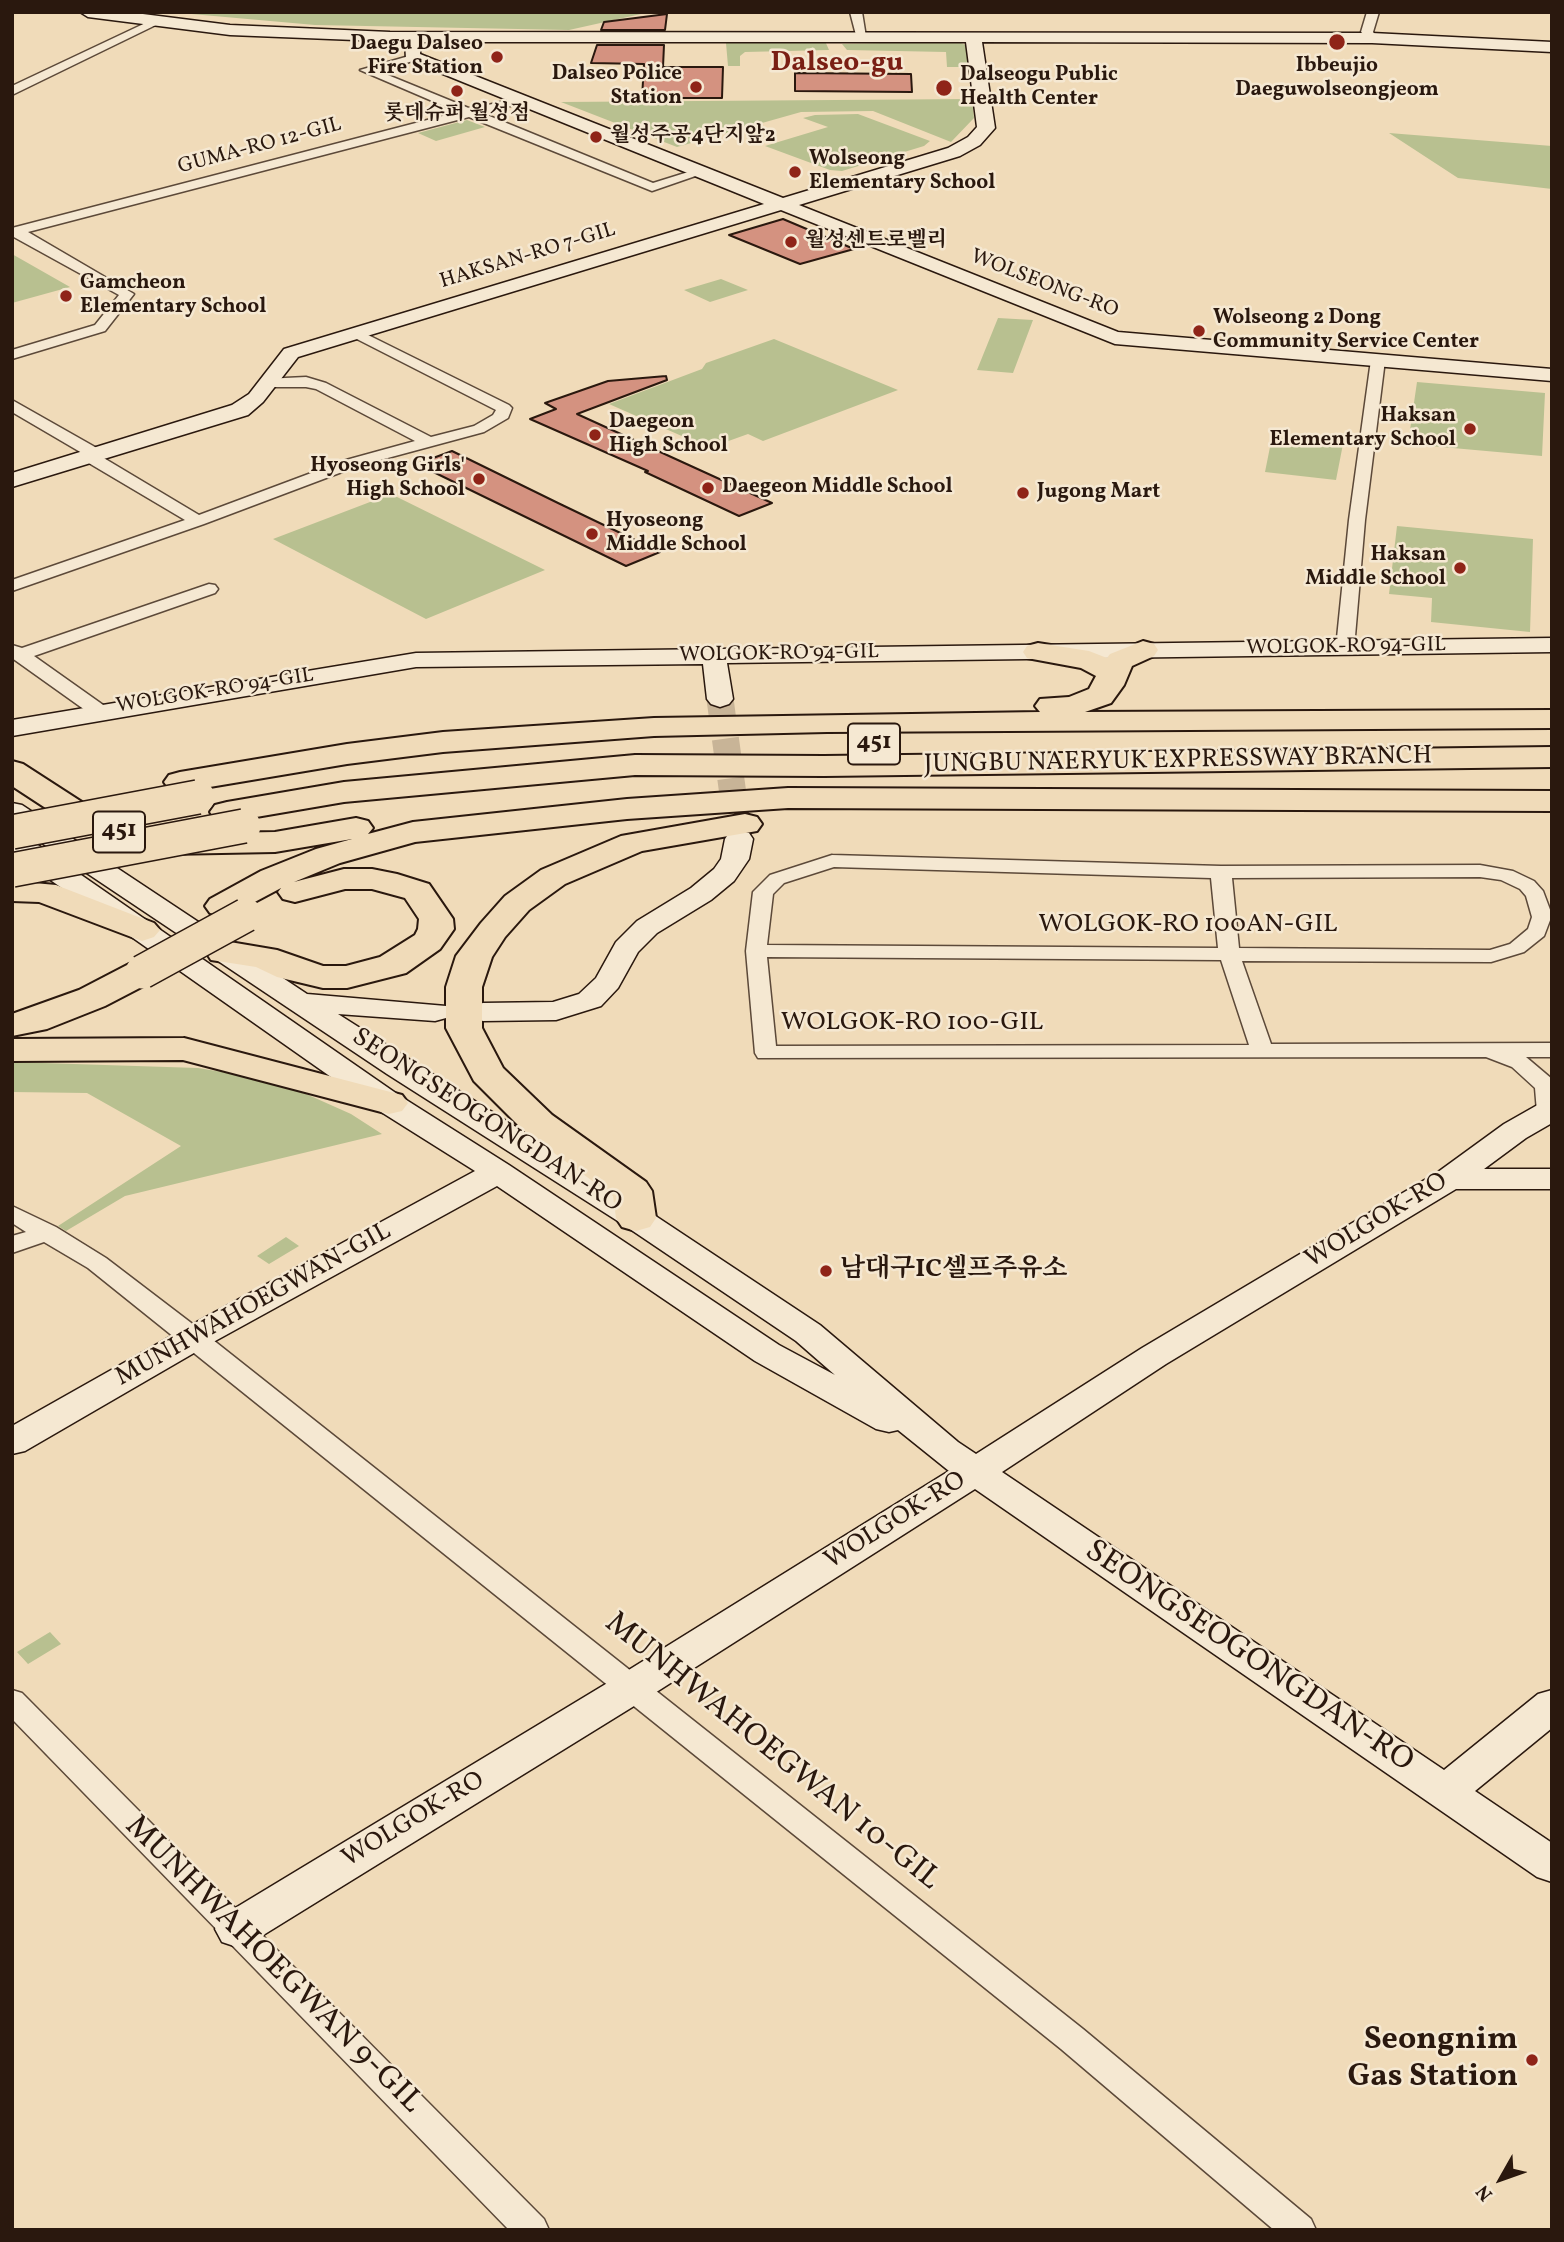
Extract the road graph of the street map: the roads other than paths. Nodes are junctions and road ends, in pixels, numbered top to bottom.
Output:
1 (88, 12) edge
2 (856, 12) edge
3 (1373, 12) edge
4 (158, 21) junction
5 (862, 35) junction
6 (412, 37) junction
7 (973, 37) junction
8 (1371, 38) junction
9 (1552, 47) edge
10 (416, 57) junction
11 (12, 90) edge
12 (518, 100) junction
13 (466, 112) junction
14 (701, 173) junction
15 (781, 205) junction
16 (15, 232) edge
17 (356, 333) junction
18 (12, 355) edge
19 (1378, 360) junction
20 (1552, 375) edge
21 (269, 382) junction
22 (12, 405) edge
23 (429, 443) junction
24 (92, 455) junction
25 (12, 480) edge
26 (198, 521) junction
27 (12, 586) edge
28 (209, 589) dead end
29 (1552, 645) edge
30 (1345, 648) junction
31 (1143, 650) junction
32 (16, 652) edge
33 (1038, 652) junction
34 (714, 656) junction
35 (1112, 674) junction
36 (720, 699) tunnel mouth
37 (99, 711) junction
38 (1552, 719) edge
39 (46, 722) junction
40 (12, 728) edge
41 (1552, 737) edge
42 (443, 742) junction
43 (12, 750) edge
44 (1552, 757) edge
45 (12, 771) edge
46 (1552, 776) edge
47 (1042, 799) junction
48 (1552, 801) edge
49 (212, 804) junction
50 (998, 812) junction
51 (12, 813) edge
52 (1552, 817) edge
53 (12, 832) edge
54 (739, 839) tunnel mouth
55 (12, 840) edge
56 (12, 852) edge
57 (12, 870) edge
58 (1221, 872) junction
59 (1506, 875) joint
60 (12, 891) edge
61 (235, 911) junction
62 (142, 930) junction
63 (756, 951) junction
64 (224, 952) junction
65 (1229, 954) junction
66 (133, 967) junction
67 (299, 1002) junction
68 (12, 1007) edge
69 (484, 1012) dead end
70 (12, 1017) edge
71 (12, 1025) edge
72 (12, 1050) edge
73 (1552, 1050) edge
74 (1262, 1051) junction
75 (1483, 1051) junction
76 (398, 1067) junction
77 (389, 1103) junction
78 (1550, 1111) edge
79 (498, 1172) junction
80 (1449, 1179) junction
81 (1552, 1179) edge
82 (12, 1213) edge
83 (636, 1218) junction
84 (48, 1232) junction
85 (12, 1245) edge
86 (194, 1338) junction
87 (12, 1442) edge
88 (960, 1462) junction
89 (633, 1687) junction
90 (12, 1701) edge
91 (1552, 1705) edge
92 (1445, 1792) junction
93 (1552, 1865) edge
94 (237, 1929) junction
95 (532, 2230) edge
96 (1299, 2230) edge

1 - 4 street
2 - 5 street
3 - 8 street
4 - 6 street
4 - 11 street
5 - 6 street
5 - 7 street
6 - 10 street
7 - 8 street
7 - 15 street, HAKSAN-RO 7-GIL
8 - 9 street
10 - 12 street, WOLSEONG-RO
10 - 13 street
12 - 13 street, GUMA-RO 12-GIL
12 - 14 street, WOLSEONG-RO
13 - 14 street
13 - 16 street, GUMA-RO 12-GIL
14 - 15 street, WOLSEONG-RO
15 - 17 street, HAKSAN-RO 7-GIL
15 - 19 street, WOLSEONG-RO
16 - 18 street
17 - 21 street, HAKSAN-RO 7-GIL
17 - 23 street
19 - 20 street, WOLSEONG-RO
19 - 30 street
21 - 23 street
21 - 24 street, HAKSAN-RO 7-GIL
22 - 24 street
23 - 26 street
24 - 25 street, HAKSAN-RO 7-GIL
24 - 26 street
26 - 27 street
28 - 32 street
29 - 30 street, WOLGOK-RO 94-GIL
30 - 31 street, WOLGOK-RO 94-GIL
31 - 33 street, WOLGOK-RO 94-GIL
31 - 35 highway
32 - 37 street
33 - 34 street, WOLGOK-RO 94-GIL
33 - 35 highway
34 - 36 street
34 - 37 street, WOLGOK-RO 94-GIL
35 - 42 highway
37 - 39 street, WOLGOK-RO 94-GIL
38 - 42 highway
39 - 40 street, WOLGOK-RO 94-GIL
39 - 43 street
41 - 49 highway, JUNGBU NAERYUK EXPRESSWAY BRANCH / 451
42 - 49 highway
44 - 49 highway, JUNGBU NAERYUK EXPRESSWAY BRANCH / 451
45 - 47 highway
46 - 49 highway
47 - 48 highway
47 - 61 highway
49 - 51 highway
49 - 53 highway, JUNGBU NAERYUK EXPRESSWAY BRANCH / 451, bridge
49 - 56 highway, JUNGBU NAERYUK EXPRESSWAY BRANCH / 451
49 - 57 highway, bridge
50 - 52 highway
50 - 61 highway
50 - 83 highway
51 - 64 street, SEONGSEOGONGDAN-RO
54 - 69 street
55 - 62 street, SEONGSEOGONGDAN-RO
58 - 59 street, WOLGOK-RO 100-GIL
58 - 63 street, WOLGOK-RO 100-GIL
58 - 65 street
59 - 65 street, WOLGOK-RO 100AN-GIL
60 - 62 highway
61 - 64 highway
61 - 66 highway, bridge
62 - 77 street, SEONGSEOGONGDAN-RO
63 - 65 street, WOLGOK-RO 100AN-GIL
63 - 74 street, WOLGOK-RO 100-GIL
64 - 67 street, SEONGSEOGONGDAN-RO
65 - 74 street
66 - 68 highway
66 - 70 highway
66 - 71 highway
67 - 76 street, SEONGSEOGONGDAN-RO
67 - 76 street
72 - 77 highway
73 - 75 street, WOLGOK-RO 100-GIL
74 - 75 street, WOLGOK-RO 100-GIL
75 - 78 street
76 - 83 street, SEONGSEOGONGDAN-RO
77 - 79 street, SEONGSEOGONGDAN-RO
78 - 80 street, WOLGOK-RO
79 - 86 street, MUNHWAHOEGWAN-GIL
79 - 88 street, SEONGSEOGONGDAN-RO
80 - 81 street
80 - 88 street, WOLGOK-RO
82 - 84 street, MUNHWAHOEGWAN 10-GIL
83 - 88 street, SEONGSEOGONGDAN-RO
84 - 85 street
84 - 86 street, MUNHWAHOEGWAN 10-GIL
86 - 87 street, MUNHWAHOEGWAN-GIL
86 - 89 street, MUNHWAHOEGWAN 10-GIL
88 - 89 street, WOLGOK-RO
88 - 92 street, SEONGSEOGONGDAN-RO
89 - 94 street, WOLGOK-RO
89 - 96 street, MUNHWAHOEGWAN 10-GIL
90 - 94 street, MUNHWAHOEGWAN 9-GIL
91 - 92 street
92 - 93 street, SEONGSEOGONGDAN-RO
94 - 95 street, MUNHWAHOEGWAN 9-GIL

